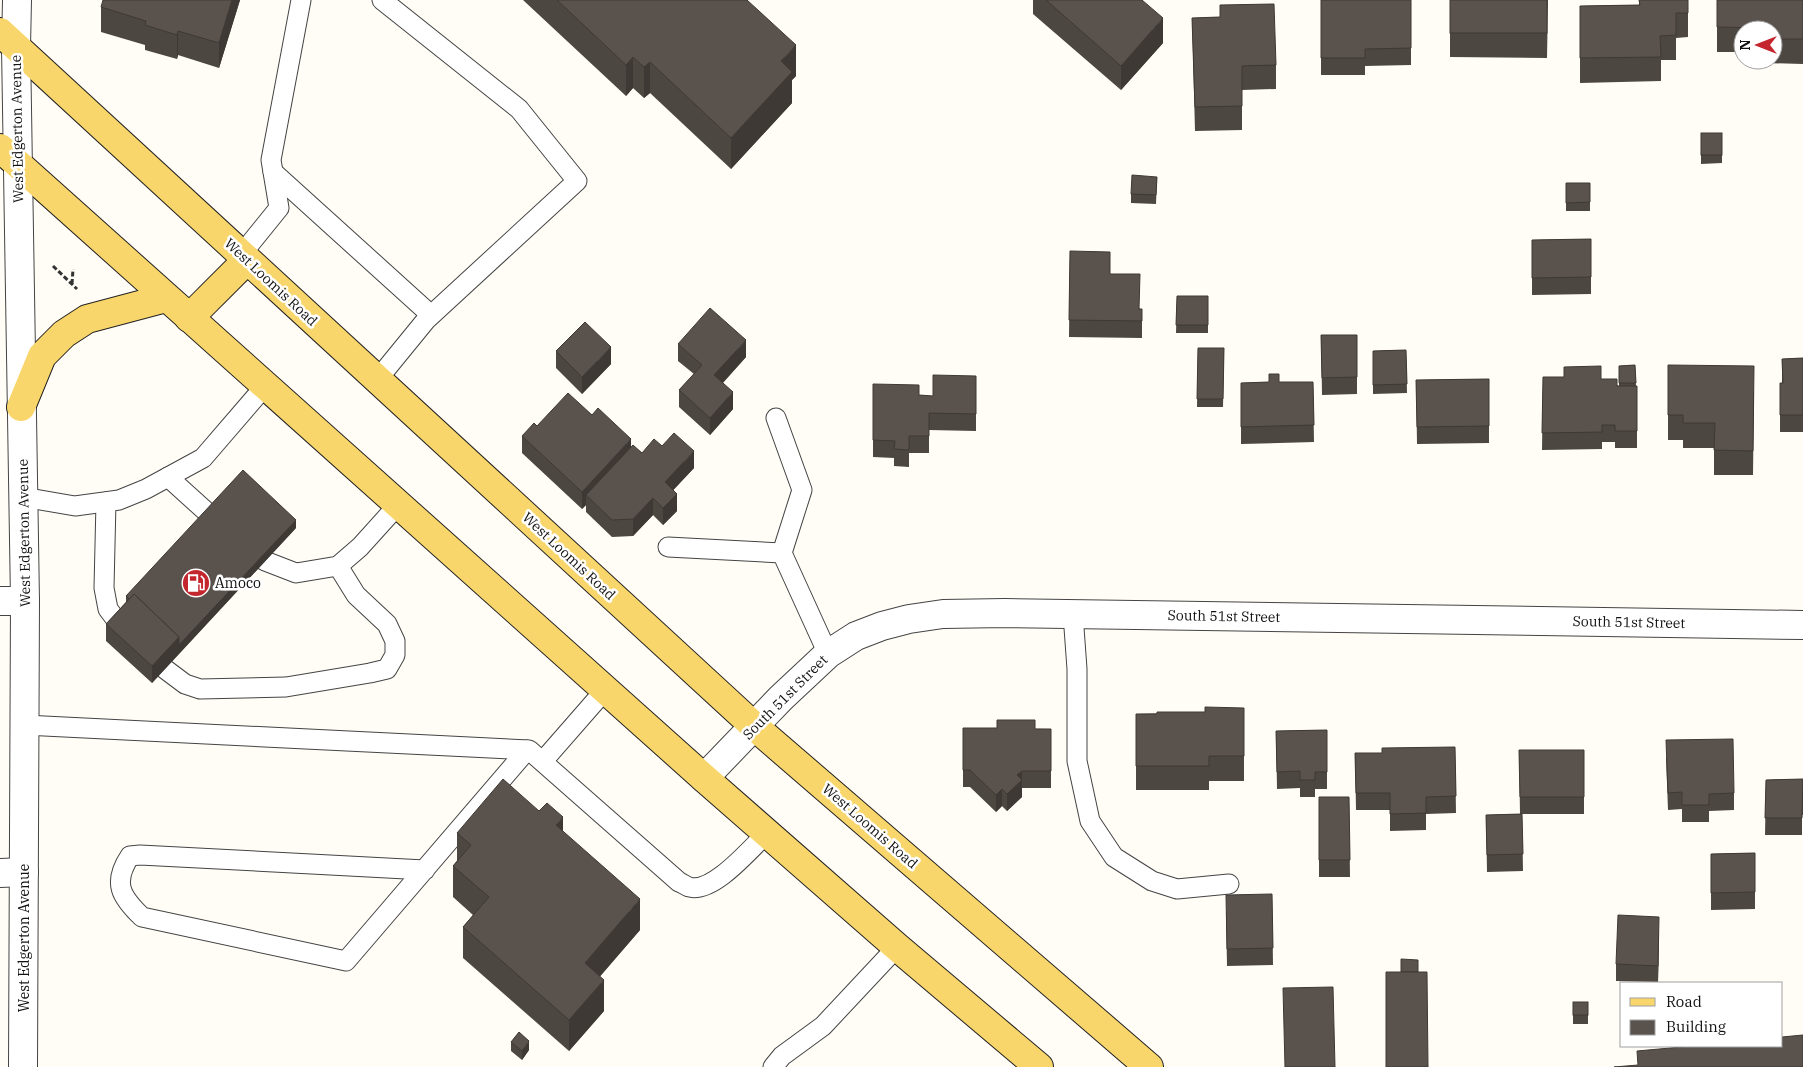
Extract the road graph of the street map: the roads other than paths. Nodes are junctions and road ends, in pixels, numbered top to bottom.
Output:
1 (16, 0) edge
2 (301, 0) edge
3 (382, 0) edge
4 (8, 40) edge
5 (9, 157) edge
6 (273, 172) junction
7 (244, 257) junction
8 (166, 298) junction
9 (431, 315) junction
10 (189, 318) junction
11 (377, 380) junction
12 (265, 386) junction
13 (22, 407) junction
14 (776, 418) dead end
15 (168, 476) junction
16 (23, 497) junction
17 (106, 502) junction
18 (398, 505) junction
19 (210, 515) edge
20 (668, 547) dead end
21 (782, 554) junction
22 (266, 561) edge
23 (338, 566) junction
24 (12, 601) edge
25 (1073, 614) junction
26 (120, 625) edge
27 (1803, 625) edge
28 (828, 654) junction
29 (165, 668) edge
30 (606, 690) junction
31 (24, 725) junction
32 (754, 727) junction
33 (527, 750) junction
34 (543, 760) junction
35 (704, 778) junction
36 (767, 833) junction
37 (425, 870) junction
38 (12, 872) edge
39 (1229, 884) dead end
40 (897, 947) junction
41 (23, 1067) edge
42 (773, 1067) edge
43 (1039, 1067) edge
44 (1150, 1067) edge

1 - 4 street, West Edgerton Avenue
2 - 6 lane
3 - 9 lane
4 - 5 street, West Edgerton Avenue
4 - 7 main road, West Loomis Road
5 - 8 main road
5 - 13 street, West Edgerton Avenue
6 - 7 lane
6 - 9 lane
7 - 10 main road
7 - 11 main road, West Loomis Road
8 - 10 main road
8 - 13 main road
9 - 11 lane
10 - 12 main road
11 - 32 main road, West Loomis Road
12 - 15 lane
12 - 18 main road
13 - 16 street, West Edgerton Avenue
14 - 21 lane
15 - 17 lane
15 - 19 lane
16 - 17 lane
16 - 24 street, West Edgerton Avenue
17 - 26 lane
18 - 23 lane
18 - 30 main road
20 - 21 lane
21 - 28 lane
22 - 23 lane
23 - 29 lane
24 - 31 street, West Edgerton Avenue
25 - 27 street, South 51st Street
25 - 28 street, South 51st Street
25 - 39 lane
28 - 32 street, South 51st Street
30 - 34 lane
30 - 35 main road
31 - 33 lane
31 - 38 street, West Edgerton Avenue
32 - 35 street, South 51st Street
32 - 44 main road, West Loomis Road
33 - 34 lane
33 - 37 lane
34 - 36 lane
35 - 36 main road
36 - 40 main road
37 - 37 lane
38 - 41 street, West Edgerton Avenue
40 - 42 lane
40 - 43 main road

